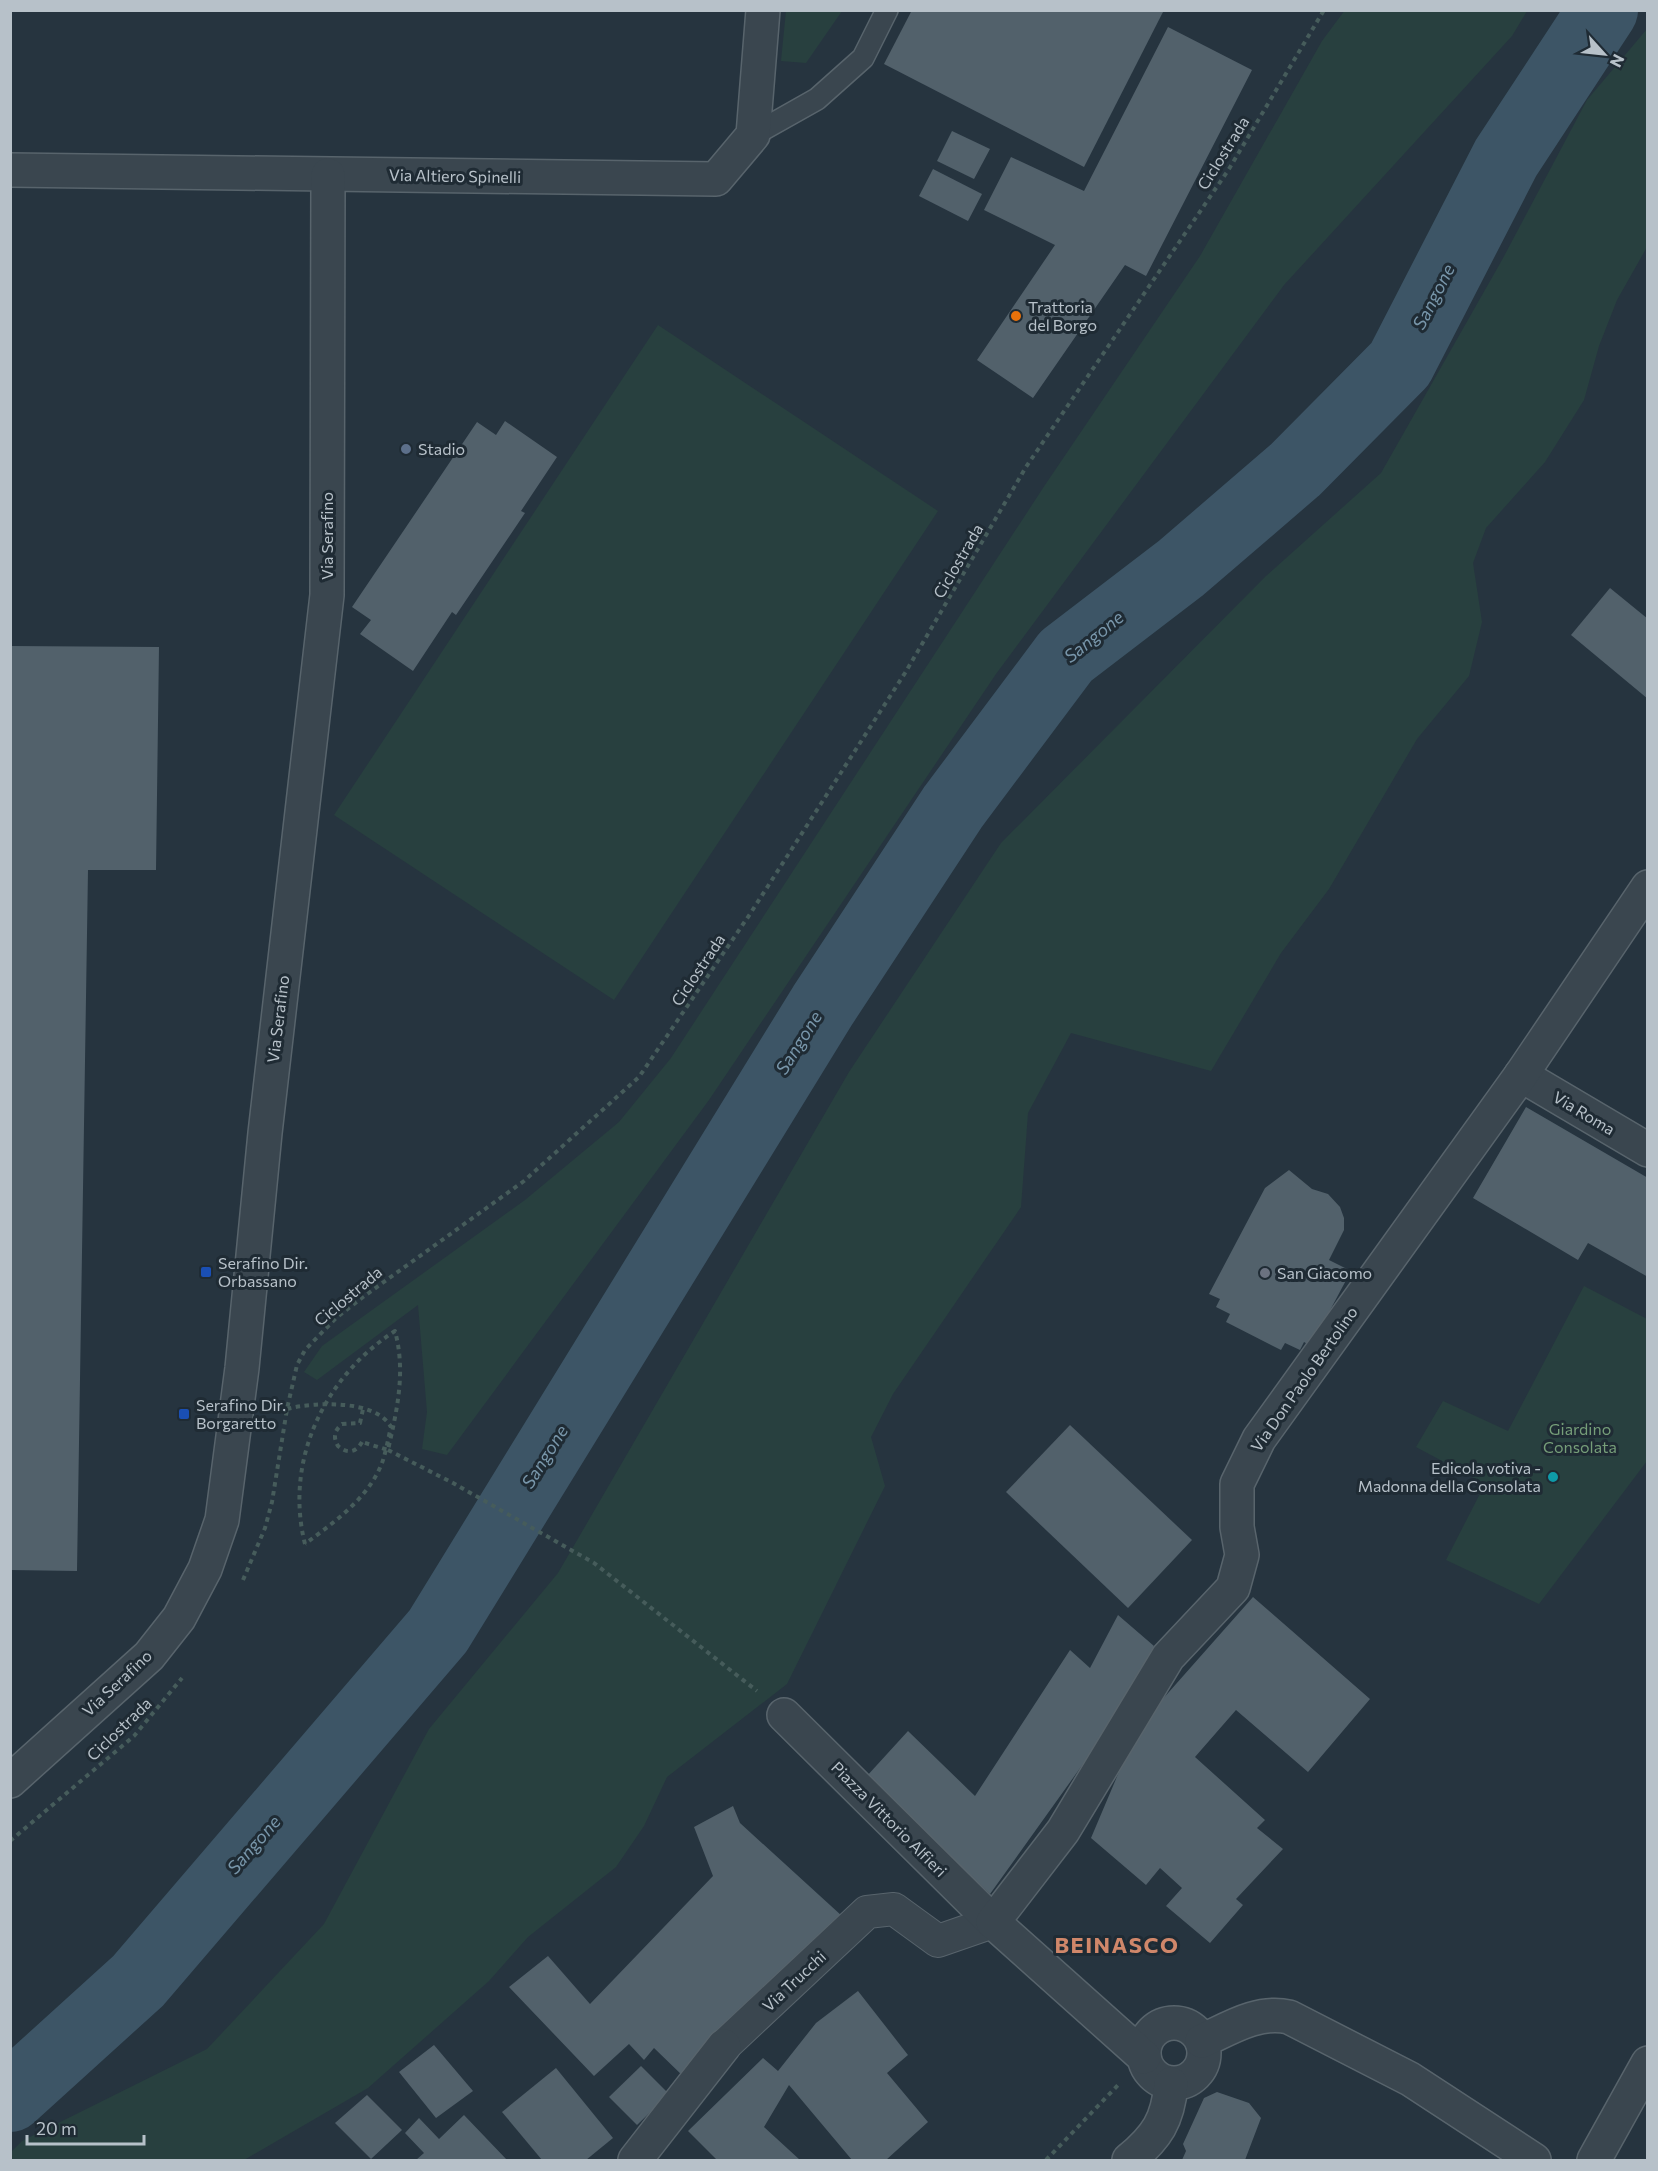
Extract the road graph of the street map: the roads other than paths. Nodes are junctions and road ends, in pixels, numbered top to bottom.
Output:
1 (763, 10) edge
2 (887, 10) edge
3 (753, 135) junction
4 (10, 170) edge
5 (328, 175) junction
6 (1647, 887) edge
7 (1521, 1075) junction
8 (1647, 1150) edge
9 (784, 1715) road end
10 (10, 1781) edge
11 (993, 1922) junction
12 (1202, 2040) junction
13 (724, 2046) joint
14 (1144, 2057) junction
15 (1647, 2063) edge
16 (1171, 2084) junction
17 (635, 2160) edge
18 (1129, 2160) edge
19 (1534, 2160) edge
20 (1593, 2160) edge

1 - 3 street
2 - 3 lane
3 - 5 street, Via Altiero Spinelli
4 - 5 street, Via Altiero Spinelli
5 - 10 street, Via Serafino
6 - 7 street, Via Don Paolo Bertolino
7 - 8 street, Via Roma
7 - 11 street, Via Don Paolo Bertolino
9 - 11 street, Piazza Vittorio Alfieri
11 - 13 street, Via Trucchi
11 - 14 street, Piazza Vittorio Alfieri
12 - 14 street
12 - 16 street
12 - 19 street
13 - 17 street, Via Trucchi
14 - 16 street
15 - 20 street
16 - 18 street

